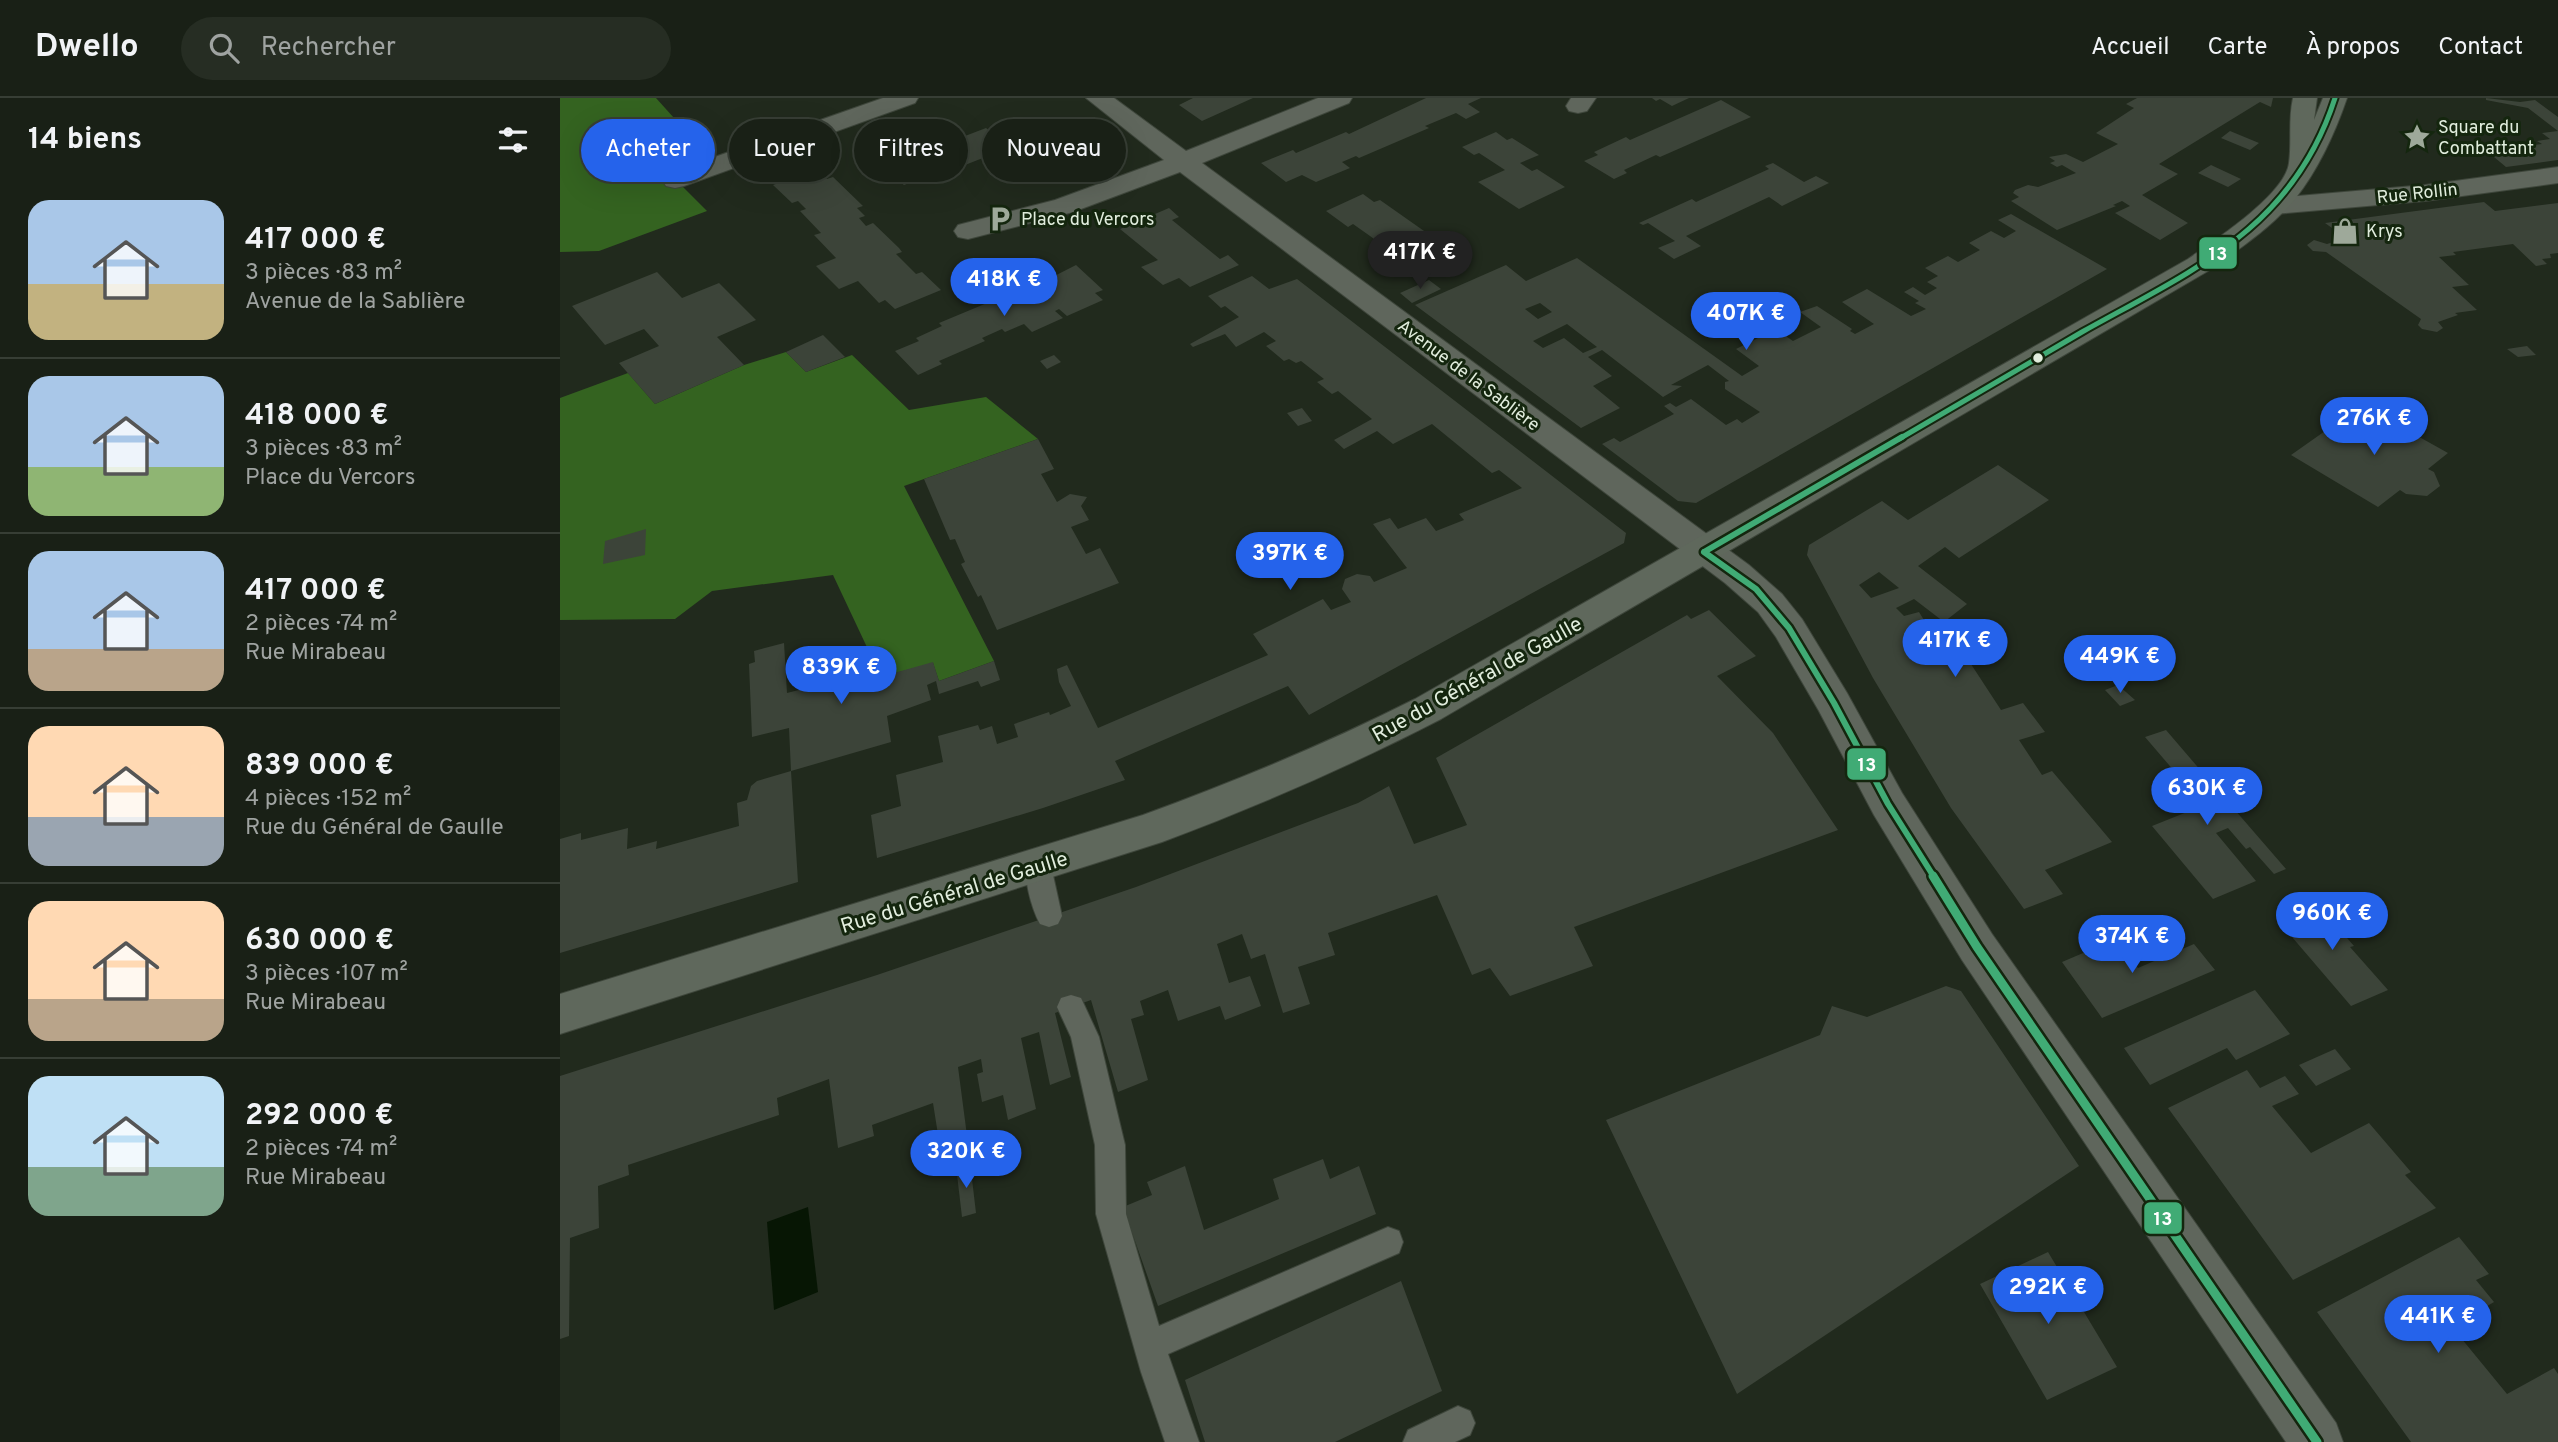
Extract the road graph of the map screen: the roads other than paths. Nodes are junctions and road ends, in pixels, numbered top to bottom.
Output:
1 (906, 98) edge
2 (1098, 98) edge
3 (1340, 98) edge
4 (2305, 98) edge
5 (2335, 98) edge
6 (1185, 161) junction
7 (2302, 164) junction
8 (715, 166) edge
9 (2558, 175) edge
10 (2275, 206) junction
11 (968, 231) dead end
12 (1704, 552) junction
13 (1038, 866) junction
14 (1049, 916) dead end
15 (1071, 1007) dead end
16 (560, 1014) edge
17 (1388, 1242) dead end
18 (1150, 1346) junction
19 (1458, 1423) dead end
20 (1182, 1442) edge
21 (1420, 1442) edge
22 (2317, 1442) edge

1 - 8 street
2 - 6 street, Avenue de la Sablière
3 - 6 street
4 - 7 street
5 - 7 street, Rue du Général de Gaulle
6 - 11 street
6 - 12 street, Avenue de la Sablière
7 - 10 street, Rue du Général de Gaulle
9 - 10 street, Rue Rollin
10 - 12 street, Rue du Général de Gaulle
12 - 13 street, Rue du Général de Gaulle
12 - 22 street, Avenue de la Sablière
13 - 14 lane
13 - 16 street, Rue du Général de Gaulle
15 - 18 lane
17 - 18 lane
18 - 20 lane
19 - 21 lane

